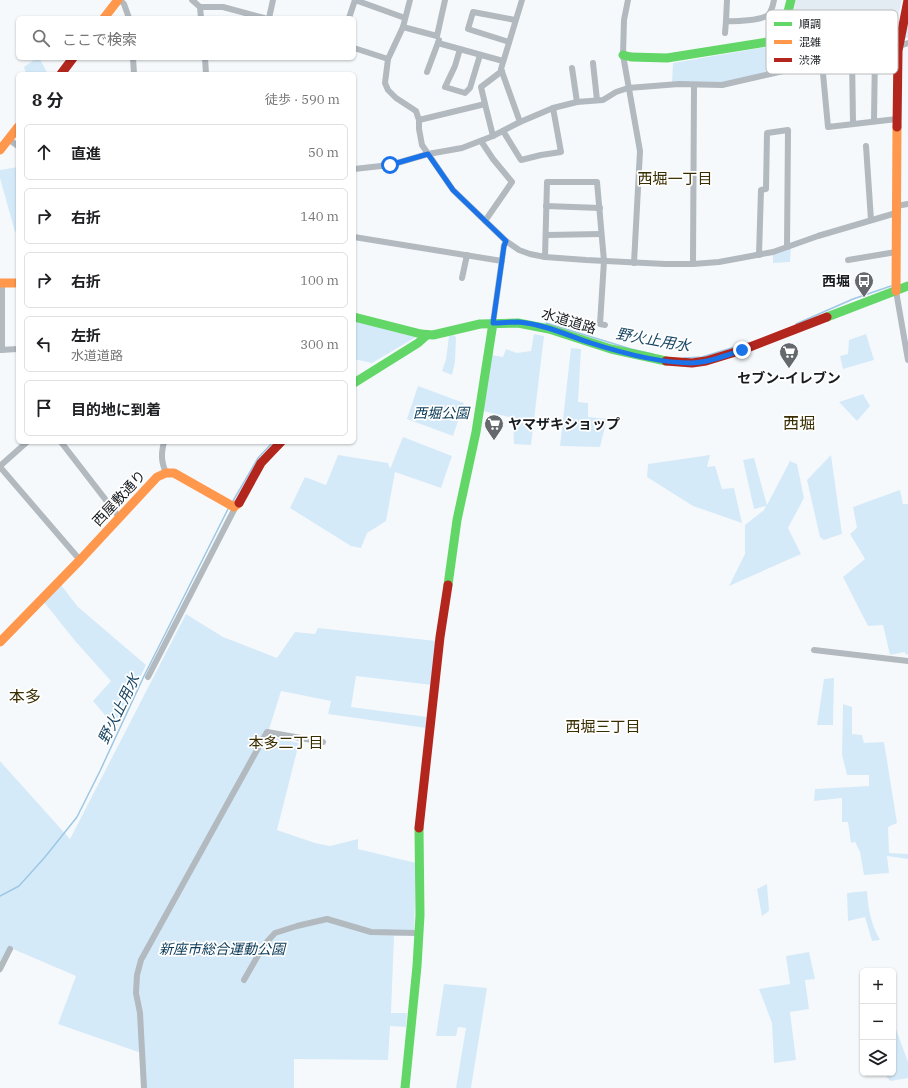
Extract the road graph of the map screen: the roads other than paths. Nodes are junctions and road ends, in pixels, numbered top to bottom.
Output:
1 (119, 0) edge
2 (192, 0) edge
3 (273, 0) edge
4 (355, 0) edge
5 (410, 0) edge
6 (444, 0) edge
7 (522, 0) edge
8 (628, 0) edge
9 (727, 0) edge
10 (774, 0) edge
11 (791, 0) edge
12 (908, 0) edge
13 (200, 7) junction
14 (772, 10) edge
15 (789, 10) edge
16 (106, 16) edge
17 (128, 16) edge
18 (201, 16) edge
19 (257, 16) edge
20 (269, 16) edge
21 (350, 16) edge
22 (766, 17) edge
23 (405, 18) junction
24 (515, 20) junction
25 (726, 21) junction
26 (403, 27) junction
27 (725, 33) dead end
28 (437, 36) junction
29 (509, 42) junction
30 (766, 42) edge
31 (438, 43) junction
32 (908, 43) edge
33 (899, 46) junction
34 (356, 49) edge
35 (460, 49) junction
36 (480, 55) junction
37 (623, 55) junction
38 (388, 59) junction
39 (72, 60) edge
40 (133, 60) edge
41 (205, 60) edge
42 (503, 61) junction
43 (593, 63) dead end
44 (572, 68) dead end
45 (62, 72) edge
46 (134, 72) edge
47 (206, 72) edge
48 (427, 72) dead end
49 (502, 72) junction
50 (772, 74) edge
51 (823, 74) edge
52 (852, 74) edge
53 (875, 74) edge
54 (694, 85) junction
55 (628, 88) junction
56 (597, 100) junction
57 (577, 102) junction
58 (485, 104) junction
59 (553, 108) junction
60 (897, 119) junction
61 (419, 120) junction
62 (874, 121) junction
63 (520, 122) junction
64 (853, 124) junction
65 (16, 129) edge
66 (503, 131) junction
67 (493, 136) junction
68 (8, 139) junction
69 (481, 141) junction
70 (16, 145) edge
71 (866, 146) dead end
72 (0, 150) edge
73 (428, 154) junction
74 (356, 169) edge
75 (908, 204) edge
76 (546, 206) junction
77 (600, 208) junction
78 (896, 209) junction
79 (871, 220) junction
80 (485, 221) junction
81 (601, 234) junction
82 (546, 235) junction
83 (356, 237) edge
84 (506, 241) junction
85 (786, 247) junction
86 (896, 252) junction
87 (467, 255) junction
88 (759, 255) junction
89 (546, 257) junction
90 (848, 260) dead end
91 (502, 261) junction
92 (604, 261) junction
93 (634, 263) junction
94 (693, 264) junction
95 (462, 278) dead end
96 (1, 283) edge
97 (16, 283) edge
98 (908, 286) edge
99 (896, 291) junction
100 (356, 317) edge
101 (493, 323) junction
102 (605, 325) dead end
103 (428, 335) junction
104 (16, 349) edge
105 (1, 350) edge
106 (908, 360) edge
107 (356, 382) edge
108 (25, 444) edge
109 (63, 444) edge
110 (164, 444) edge
111 (279, 444) edge
112 (0, 466) edge
113 (166, 473) junction
114 (236, 506) junction
115 (119, 518) junction
116 (80, 560) junction
117 (0, 642) edge
118 (814, 650) dead end
119 (908, 660) edge
120 (148, 677) dead end
121 (323, 742) dead end
122 (418, 933) junction
123 (10, 949) dead end
124 (0, 969) edge
125 (244, 980) dead end
126 (144, 1088) edge
127 (405, 1088) edge

1 - 16 street
1 - 17 street
2 - 13 street
3 - 20 street
4 - 21 street
4 - 23 street
5 - 23 street
6 - 28 street
7 - 24 street
8 - 37 street
9 - 25 street
10 - 14 street
11 - 15 street
12 - 33 street
13 - 18 street
13 - 19 street
22 - 25 street
23 - 26 street
24 - 29 street
24 - 29 street
25 - 27 street
26 - 28 street
26 - 38 street
28 - 31 street
29 - 42 street
30 - 37 street
31 - 35 street
31 - 48 street
32 - 33 street
33 - 60 street
34 - 38 street
35 - 36 street
35 - 36 street
36 - 42 street
37 - 55 street
38 - 61 street
39 - 45 street
40 - 46 street
41 - 47 street
42 - 49 street
43 - 56 street
44 - 57 street
49 - 58 street
49 - 63 street
50 - 54 street
51 - 64 street
52 - 64 street
53 - 62 street
54 - 55 street
54 - 94 street
55 - 56 street
55 - 93 street
56 - 57 street
57 - 59 street
58 - 61 street
58 - 67 street
59 - 63 street
59 - 66 street
60 - 62 street
60 - 78 street
61 - 73 street
62 - 64 street
63 - 66 street
65 - 68 street
66 - 67 street
67 - 69 street
68 - 70 street
68 - 72 street
69 - 73 street
69 - 80 street
71 - 79 street
73 - 74 street
73 - 80 street
75 - 78 street
76 - 77 street
76 - 77 street
76 - 82 street
77 - 81 street
78 - 79 street
78 - 86 street
79 - 85 street
80 - 84 street
81 - 82 street
81 - 92 street
82 - 89 street
83 - 87 street
84 - 89 street
84 - 91 street
85 - 88 street
85 - 88 street
86 - 90 street
86 - 99 street
87 - 91 street
87 - 95 street
88 - 94 street
89 - 92 street
91 - 101 street
92 - 93 street
92 - 102 street
93 - 94 street
96 - 97 street
96 - 105 street
98 - 99 street, 水道道路
99 - 101 street, 水道道路
99 - 106 street
100 - 103 street, 水道道路
101 - 103 street, 水道道路
101 - 122 street
103 - 107 street
104 - 105 street
108 - 112 street
109 - 115 street
110 - 113 street
111 - 114 street
112 - 116 street
113 - 114 street, 西屋敷通り
113 - 115 street, 西屋敷通り
114 - 120 street
115 - 116 street, 西屋敷通り
116 - 117 street, 西屋敷通り
118 - 119 street
121 - 126 street
122 - 125 street
122 - 127 street
123 - 124 street

